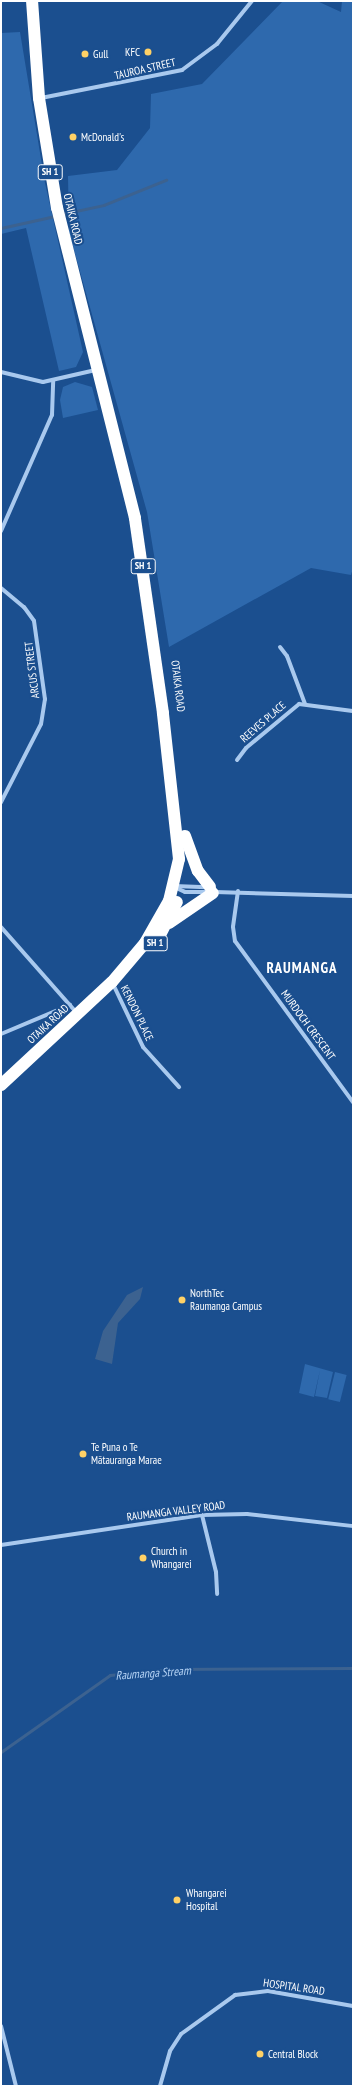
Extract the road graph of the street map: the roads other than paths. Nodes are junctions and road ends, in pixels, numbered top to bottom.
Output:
1 (24, 1) edge
2 (32, 1) edge
3 (252, 1) edge
4 (34, 44) junction
5 (39, 98) junction
6 (1, 372) edge
7 (96, 372) junction
8 (53, 381) junction
9 (1, 530) edge
10 (1, 588) edge
11 (280, 647) dead end
12 (305, 704) junction
13 (353, 711) edge
14 (236, 760) dead end
15 (1, 802) edge
16 (185, 836) junction
17 (179, 887) junction
18 (215, 890) junction
19 (238, 891) junction
20 (353, 896) edge
21 (167, 925) junction
22 (1, 927) edge
23 (112, 982) junction
24 (70, 1005) junction
25 (78, 1014) junction
26 (1, 1034) edge
27 (1, 1085) edge
28 (179, 1087) dead end
29 (353, 1102) edge
30 (202, 1514) junction
31 (353, 1526) edge
32 (1, 1545) edge
33 (217, 1594) dead end
34 (353, 2006) edge
35 (1, 2026) edge
36 (16, 2086) edge
37 (160, 2086) edge

1 - 4 highway, OTAIKA ROAD / SH 1
2 - 4 highway, OTAIKA ROAD / SH 1
3 - 5 street, TAUROA STREET
4 - 5 highway, OTAIKA ROAD / SH 1
5 - 7 highway, OTAIKA ROAD / SH 1
6 - 8 street
7 - 8 street
7 - 16 highway, OTAIKA ROAD / SH 1
7 - 17 highway, OTAIKA ROAD / SH 1
8 - 9 street
10 - 15 street, ARCUS STREET
11 - 12 street
12 - 13 street
12 - 14 street, REEVES PLACE
16 - 17 highway, OTAIKA ROAD / SH 1
16 - 18 highway
17 - 18 street
17 - 18 street
17 - 21 highway, OTAIKA ROAD / SH 1
17 - 23 highway, OTAIKA ROAD / SH 1
18 - 19 street
18 - 21 highway
19 - 20 street
19 - 29 street, MURDOCH CRESCENT
21 - 23 highway, OTAIKA ROAD / SH 1
22 - 24 street
23 - 25 highway, OTAIKA ROAD / SH 1
23 - 28 street, KENDON PLACE
24 - 25 street
24 - 26 street, OTAIKA ROAD
25 - 27 highway, OTAIKA ROAD / SH 1
30 - 31 street, RAUMANGA VALLEY ROAD
30 - 32 street, RAUMANGA VALLEY ROAD
30 - 33 street
34 - 37 street, HOSPITAL ROAD
35 - 36 street

